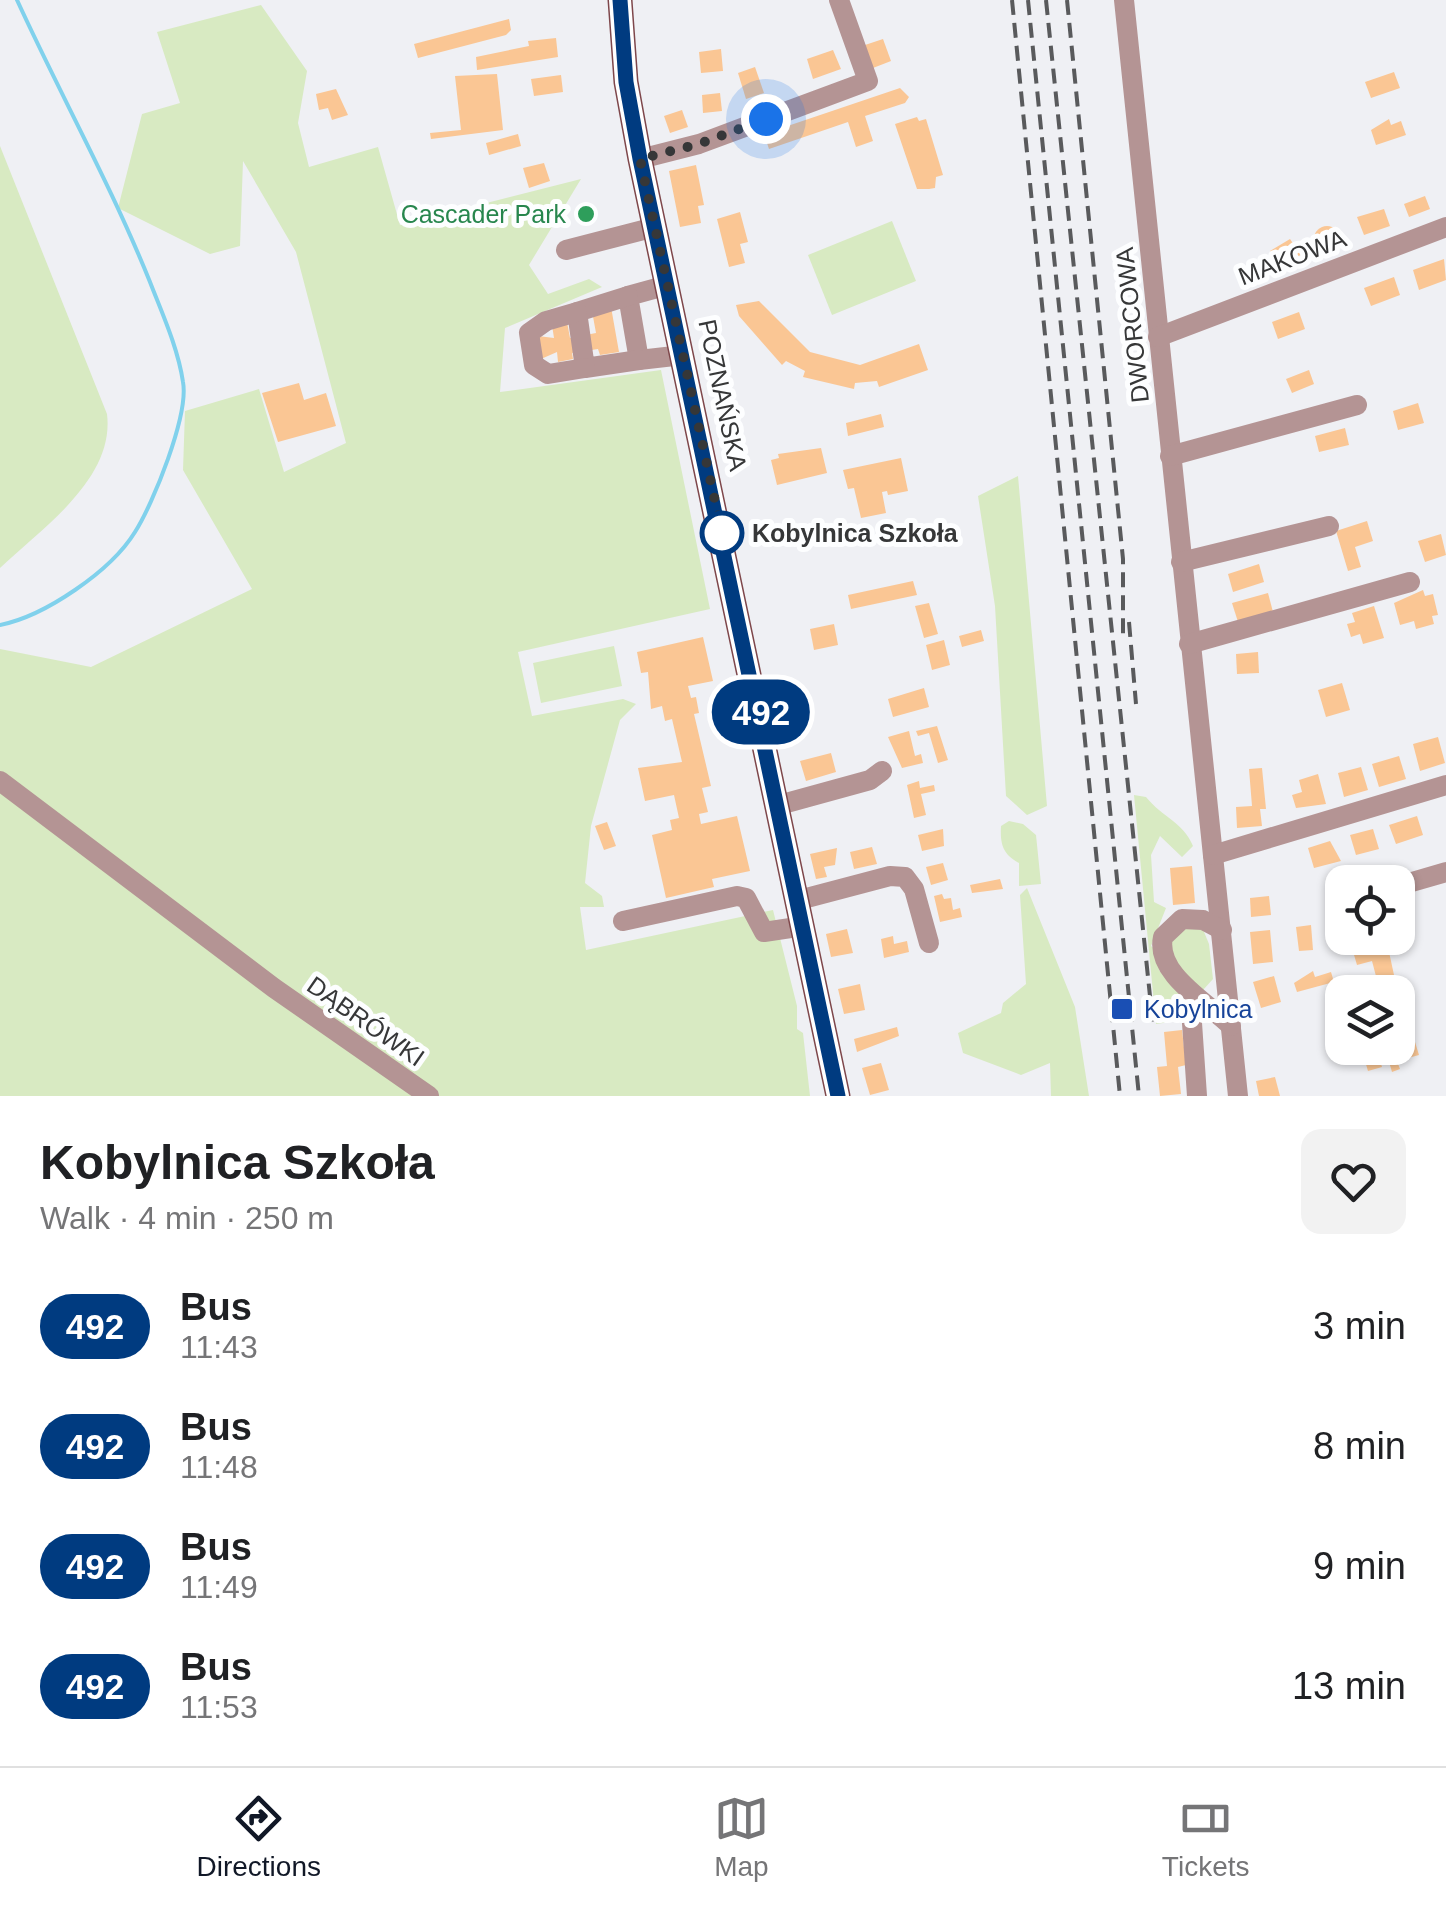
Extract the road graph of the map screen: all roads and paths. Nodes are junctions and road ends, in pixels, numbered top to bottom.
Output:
1 (620, 0) edge
2 (839, 0) edge
3 (1124, 0) edge
4 (640, 159) junction
5 (655, 226) junction
6 (1446, 227) edge
7 (566, 250) dead end
8 (668, 285) junction
9 (628, 296) junction
10 (577, 312) junction
11 (1158, 336) junction
12 (683, 355) junction
13 (639, 360) junction
14 (585, 368) junction
15 (1357, 405) dead end
16 (1170, 456) junction
17 (1329, 526) dead end
18 (1181, 562) junction
19 (1410, 582) dead end
20 (1189, 644) junction
21 (882, 771) dead end
22 (0, 782) edge
23 (1446, 786) edge
24 (779, 805) junction
25 (1213, 856) junction
26 (1446, 872) edge
27 (1415, 881) edge
28 (799, 900) junction
29 (622, 922) dead end
30 (804, 926) junction
31 (1222, 930) junction
32 (929, 943) dead end
33 (1192, 1023) dead end
34 (1231, 1026) junction
35 (429, 1096) edge
36 (838, 1096) edge
37 (1197, 1096) edge
38 (1238, 1096) edge

1 - 4 main road, POZNAŃSKA
2 - 4 street
3 - 11 street, DWORCOWA
4 - 5 main road, POZNAŃSKA
5 - 7 street
5 - 8 main road, POZNAŃSKA
6 - 11 street, MAKOWA
8 - 9 street
8 - 12 main road, POZNAŃSKA
9 - 10 street
9 - 13 street
10 - 14 street
10 - 14 street
11 - 16 street, DWORCOWA
12 - 13 street
12 - 24 main road, POZNAŃSKA
13 - 14 street
15 - 16 street
16 - 18 street, DWORCOWA
17 - 18 street
18 - 20 street, DWORCOWA
19 - 20 street
20 - 25 street, DWORCOWA
21 - 24 street
22 - 35 street, DĄBRÓWKI
23 - 25 street
24 - 28 main road, POZNAŃSKA
25 - 31 street, DWORCOWA
26 - 27 street
28 - 30 main road, POZNAŃSKA
28 - 32 street
29 - 30 street
30 - 36 main road, POZNAŃSKA
31 - 34 street, DWORCOWA
31 - 34 street
33 - 37 street
34 - 38 street, DWORCOWA

